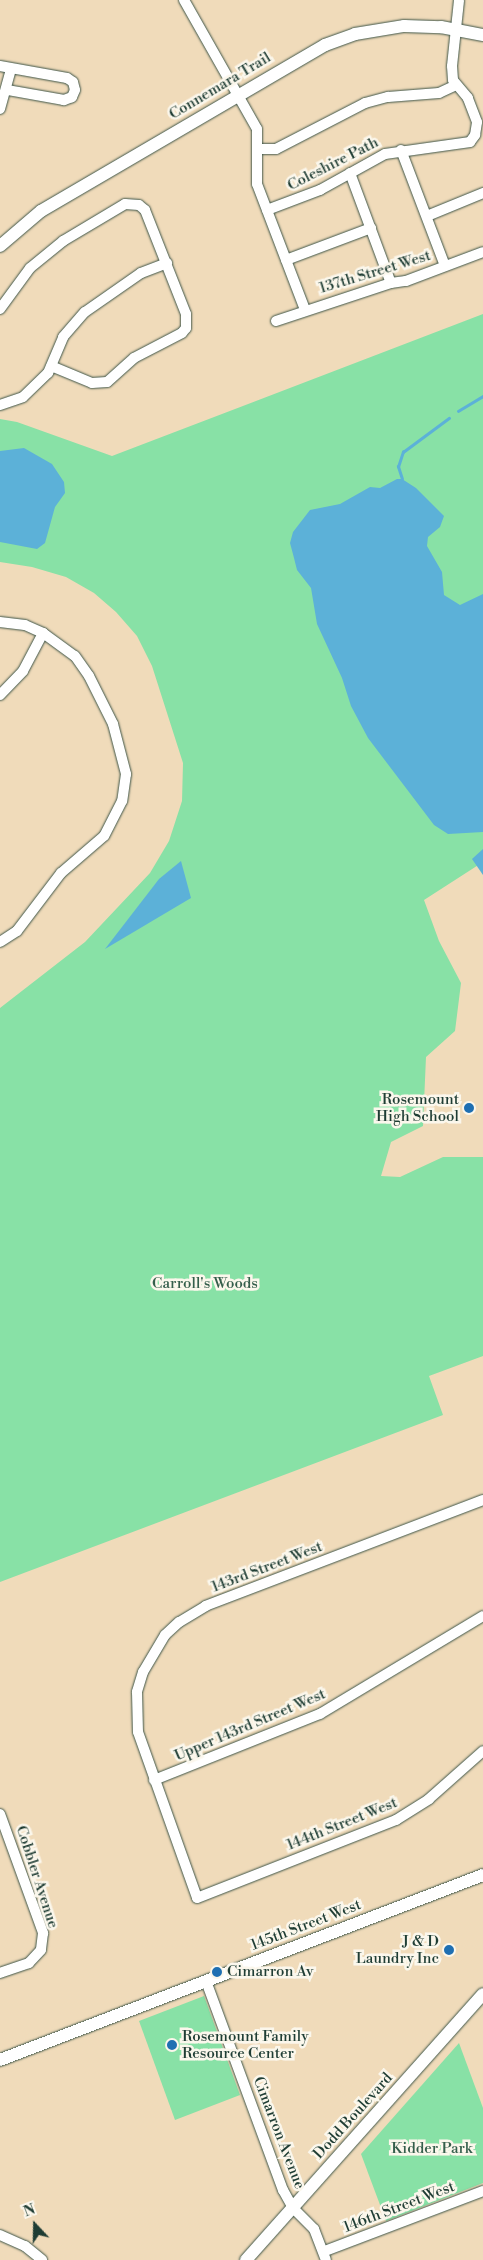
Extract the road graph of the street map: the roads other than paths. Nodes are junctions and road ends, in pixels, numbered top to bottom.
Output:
1 (184, 0) edge
2 (459, 0) edge
3 (454, 29) junction
4 (483, 35) edge
5 (0, 66) edge
6 (11, 69) junction
7 (456, 85) junction
8 (7, 90) junction
9 (237, 95) junction
10 (0, 109) edge
11 (257, 150) junction
12 (402, 150) junction
13 (350, 173) junction
14 (483, 193) edge
15 (267, 210) junction
16 (427, 216) junction
17 (371, 228) junction
18 (0, 246) edge
19 (483, 252) edge
20 (286, 260) junction
21 (167, 263) junction
22 (444, 266) junction
23 (392, 282) junction
24 (0, 308) edge
25 (305, 310) junction
26 (276, 320) dead end
27 (51, 366) junction
28 (0, 405) edge
29 (0, 622) edge
30 (43, 633) junction
31 (0, 696) edge
32 (0, 942) edge
33 (483, 1500) edge
34 (483, 1616) edge
35 (483, 1751) edge
36 (154, 1780) junction
37 (0, 1814) edge
38 (5, 1843) edge
39 (483, 1875) edge
40 (197, 1898) joint
41 (0, 1973) edge
42 (206, 1981) junction
43 (483, 1994) edge
44 (0, 2060) edge
45 (483, 2191) edge
46 (293, 2208) junction
47 (0, 2235) edge
48 (325, 2256) edge
49 (42, 2260) edge
50 (246, 2260) edge

1 - 9 street
2 - 3 street, Coleshire Path
3 - 4 street, Connemara Trail
3 - 7 street, Coleshire Path
3 - 9 street, Connemara Trail
5 - 6 street
6 - 8 street
6 - 8 street
7 - 11 street
7 - 12 street, Coleshire Path
8 - 10 street
9 - 11 street
9 - 18 street, Connemara Trail
11 - 15 street
12 - 13 street, Coleshire Path
12 - 16 street
13 - 15 street, Coleshire Path
13 - 17 street
14 - 16 street
15 - 20 street
16 - 22 street
17 - 20 street
17 - 23 street
19 - 22 street, 137th Street West
20 - 25 street
21 - 24 street
21 - 27 street
21 - 27 street
22 - 23 street, 137th Street West
23 - 25 street, 137th Street West
25 - 26 street, 137th Street West
27 - 28 street
29 - 30 street
30 - 31 street
30 - 32 street
33 - 36 street, 143rd Street West
34 - 36 street, Upper 143rd Street West
35 - 40 street, 144th Street West
36 - 40 street, 143rd Street West
37 - 38 street, Cobbler Avenue
38 - 41 street, Cobbler Avenue
39 - 42 street, 145th Street West
42 - 44 street, 145th Street West
42 - 46 street, Cimarron Avenue
43 - 46 street, Dodd Boulevard
45 - 48 street, 146th Street West
46 - 48 street, Cimarron Avenue
46 - 50 street, Dodd Boulevard
47 - 49 street

